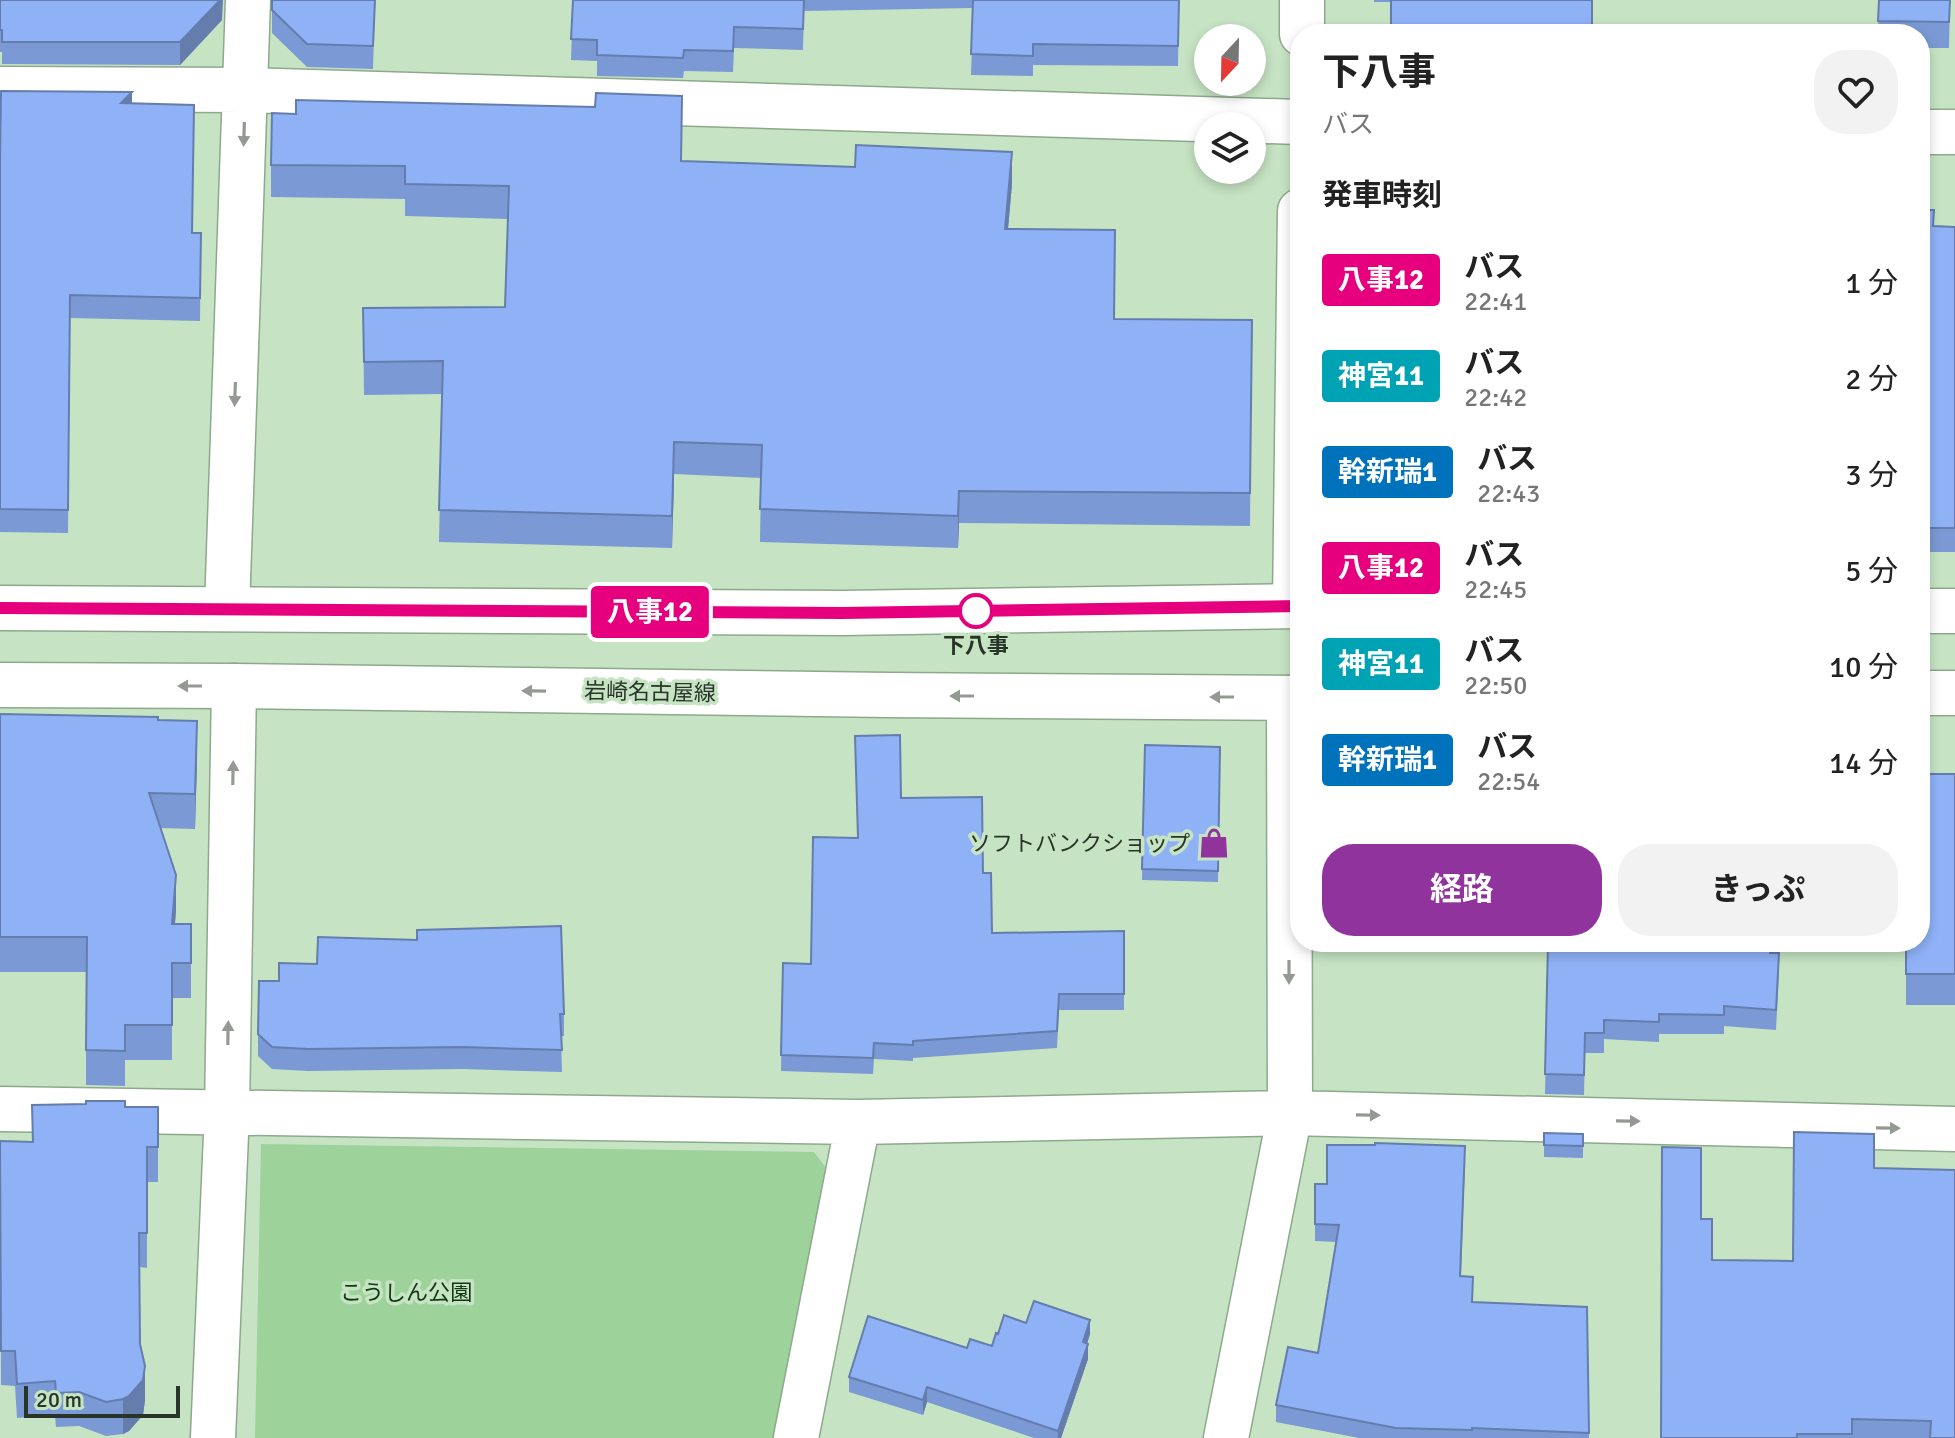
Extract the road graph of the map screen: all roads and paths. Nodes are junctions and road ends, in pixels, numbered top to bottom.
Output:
1 (248, 0) edge
2 (1302, 0) edge
3 (1302, 24) edge
4 (0, 89) edge
5 (246, 90) junction
6 (1290, 122) edge
7 (1930, 132) edge
8 (1955, 132) edge
9 (1290, 606) edge
10 (0, 608) edge
11 (227, 609) junction
12 (1930, 611) edge
13 (1955, 611) edge
14 (0, 685) edge
15 (234, 686) junction
16 (1930, 693) edge
17 (1955, 693) edge
18 (1290, 698) edge
19 (1292, 952) edge
20 (0, 1109) edge
21 (227, 1111) junction
22 (1290, 1113) junction
23 (858, 1122) junction
24 (1955, 1129) edge
25 (213, 1438) edge
26 (796, 1438) edge
27 (1226, 1438) edge

1 - 5 street
2 - 3 street
4 - 5 street
5 - 6 street
5 -> 11 street
7 - 8 street
9 - 11 street
10 - 11 street
12 - 13 street
15 -> 14 street, 岩崎名古屋線
18 -> 15 street, 岩崎名古屋線
21 -> 15 street
16 - 17 street
19 -> 22 street
20 - 21 street
21 - 23 street
21 - 25 street
22 - 23 street
22 -> 24 street
22 - 27 street
23 - 26 street

